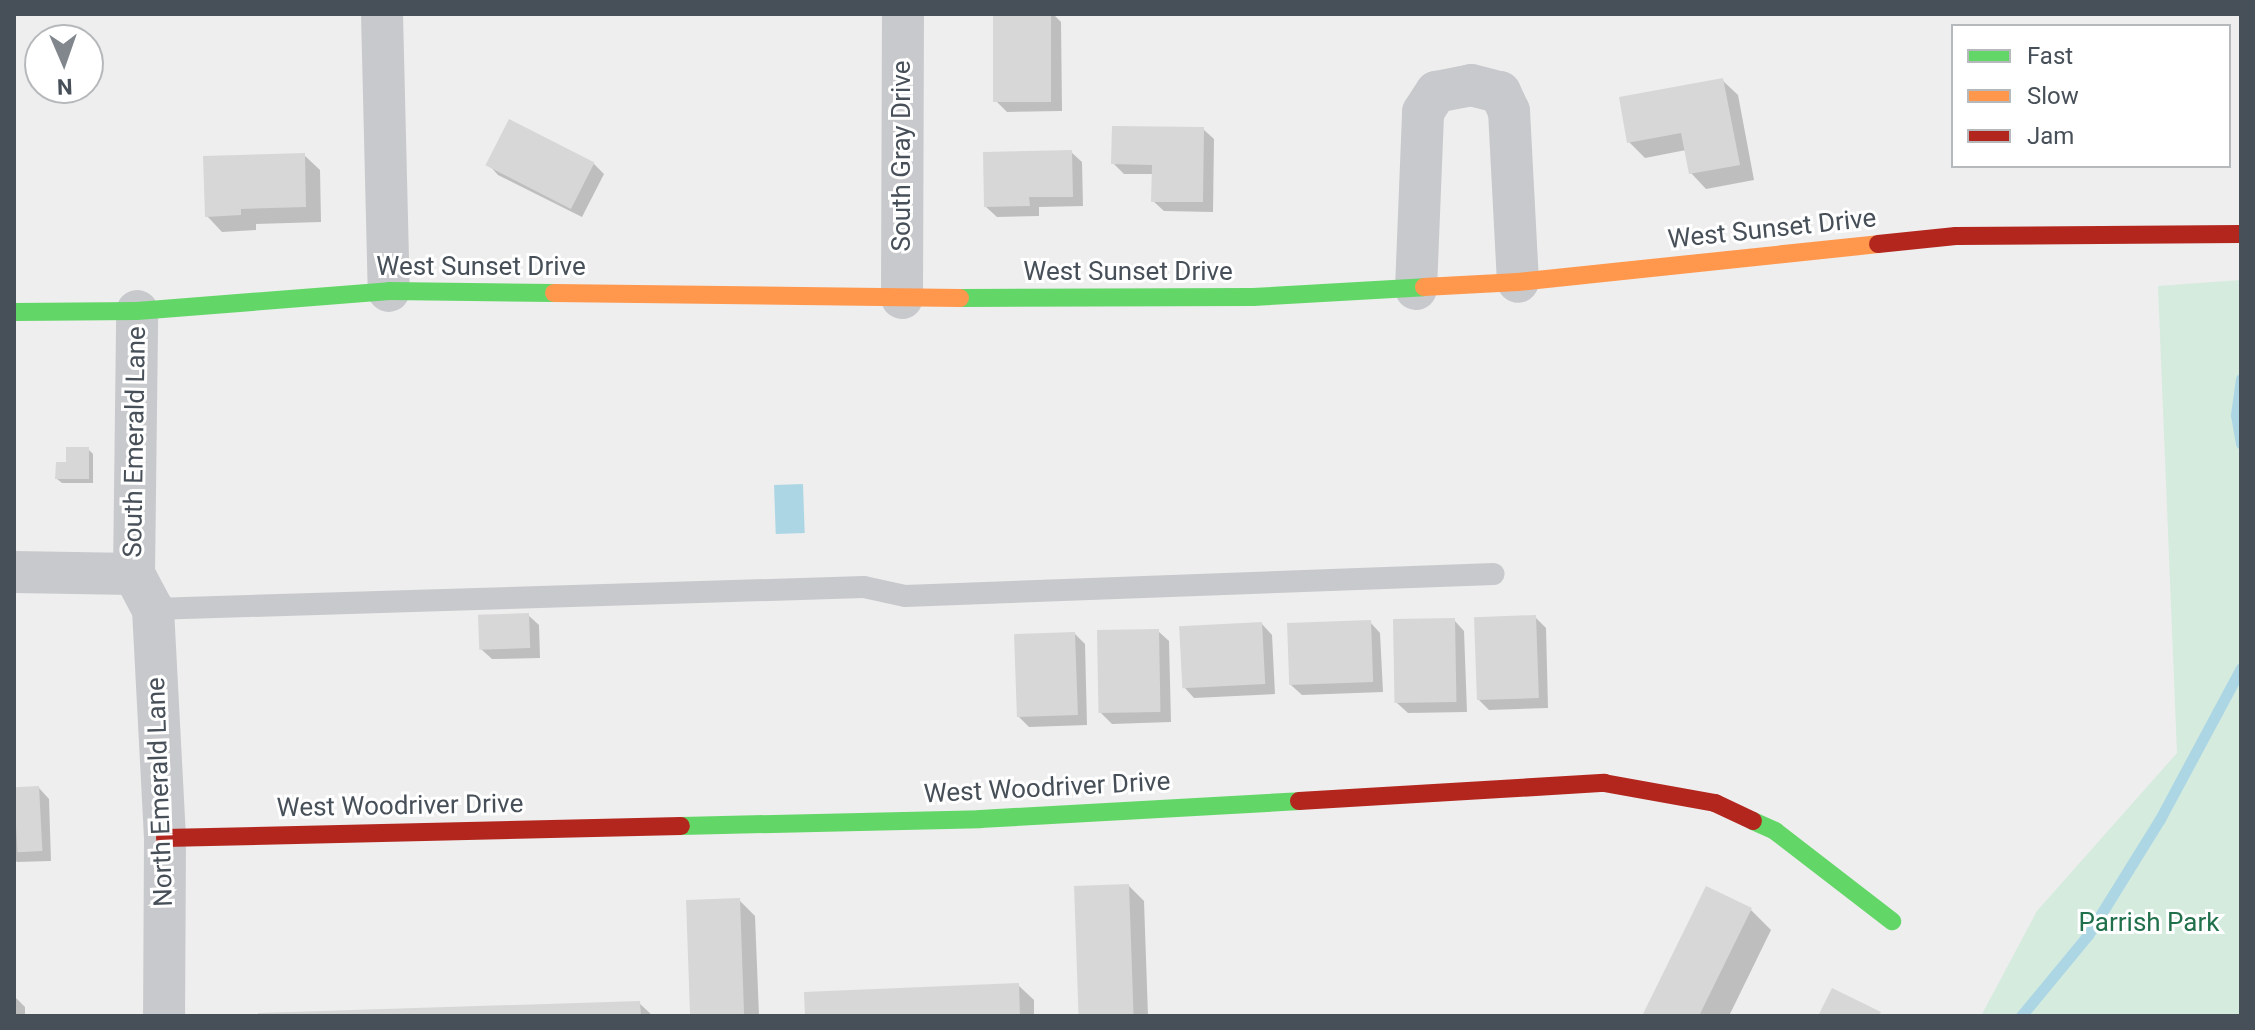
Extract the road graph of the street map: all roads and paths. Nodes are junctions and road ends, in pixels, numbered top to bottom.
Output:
1 (382, 14) edge
2 (903, 14) edge
3 (2241, 234) edge
4 (1518, 282) junction
5 (1416, 289) junction
6 (389, 291) junction
7 (902, 298) junction
8 (137, 311) junction
9 (14, 312) edge
10 (14, 572) edge
11 (1494, 574) dead end
12 (143, 591) junction
13 (165, 838) junction
14 (1892, 921) dead end
15 (164, 1016) edge

1 - 6 street
2 - 7 street, South Gray Drive
3 - 4 street, West Sunset Drive
4 - 5 street, West Sunset Drive
4 - 5 street
5 - 7 street, West Sunset Drive
6 - 7 street, West Sunset Drive
6 - 8 street, West Sunset Drive
8 - 9 street, West Sunset Drive
8 - 12 street, South Emerald Lane
10 - 12 street
11 - 12 lane
12 - 13 street, North Emerald Lane
13 - 14 street, West Woodriver Drive
13 - 15 street, North Emerald Lane

